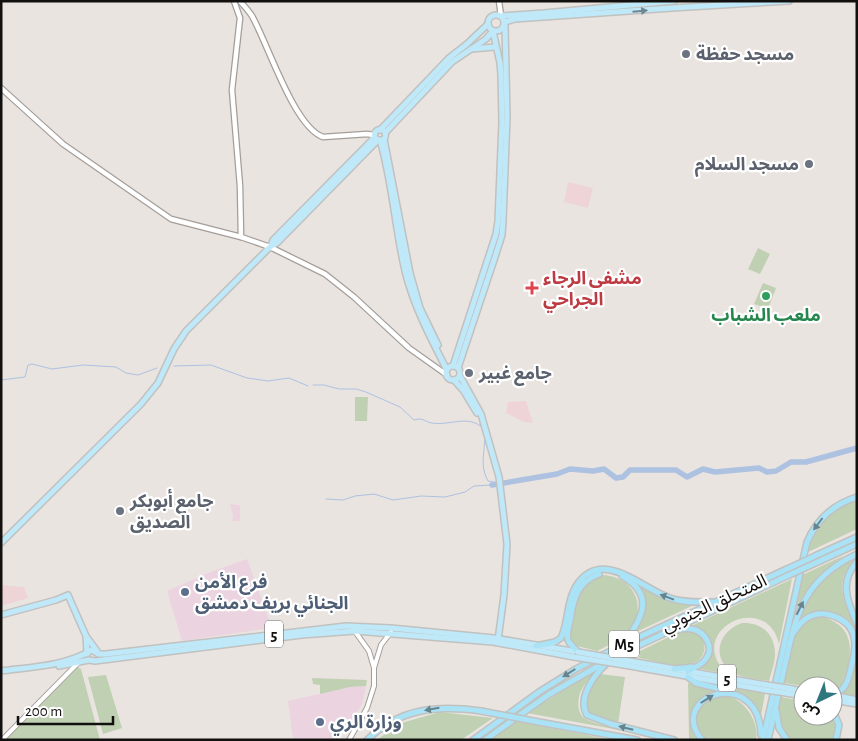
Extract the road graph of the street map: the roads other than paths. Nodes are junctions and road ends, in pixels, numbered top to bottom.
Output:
1 (234, 1) edge
2 (240, 1) edge
3 (499, 1) edge
4 (674, 1) edge
5 (789, 1) edge
6 (501, 16) junction
7 (488, 24) junction
8 (505, 24) junction
9 (493, 31) junction
10 (495, 47) junction
11 (471, 49) junction
12 (1, 88) edge
13 (380, 136) junction
14 (241, 238) junction
15 (270, 247) junction
16 (451, 369) junction
17 (460, 376) junction
18 (454, 380) junction
19 (498, 477) junction
20 (857, 497) edge
21 (857, 537) edge
22 (3, 541) edge
23 (857, 544) edge
24 (857, 554) edge
25 (857, 562) edge
26 (625, 575) junction
27 (716, 602) junction
28 (1, 614) edge
29 (857, 623) edge
30 (354, 628) junction
31 (670, 630) junction
32 (391, 631) junction
33 (86, 636) junction
34 (790, 638) junction
35 (496, 640) junction
36 (622, 645) junction
37 (536, 646) junction
38 (550, 650) junction
39 (88, 654) junction
40 (576, 654) junction
41 (97, 655) junction
42 (614, 657) junction
43 (89, 660) junction
44 (79, 662) junction
45 (624, 662) junction
46 (697, 666) junction
47 (374, 668) junction
48 (674, 669) junction
49 (1, 673) edge
50 (688, 674) junction
51 (843, 688) edge
52 (787, 691) junction
53 (793, 691) edge
54 (793, 693) edge
55 (736, 695) junction
56 (843, 697) edge
57 (857, 700) edge
58 (843, 702) edge
59 (857, 704) edge
60 (775, 707) junction
61 (839, 726) edge
62 (2, 740) edge
63 (349, 740) edge
64 (367, 740) edge
65 (473, 740) edge
66 (484, 740) edge
67 (637, 740) edge
68 (674, 740) edge
69 (702, 740) edge
70 (762, 740) edge
71 (768, 740) edge
72 (787, 740) edge
73 (836, 740) edge

1 - 14 main road
2 - 13 main road
3 - 6 main road
4 - 6 main road
8 -> 5 main road
6 - 7 main road
6 - 8 main road
7 - 9 main road
7 - 13 main road
8 - 9 main road
8 - 16 main road
9 - 10 main road
9 - 11 main road
10 - 11 main road
10 - 16 main road
11 - 13 main road
12 - 14 main road
13 - 15 main road
13 - 16 main road
14 - 15 main road
15 - 16 main road
15 - 22 main road
16 - 17 main road
16 - 18 main road
17 - 18 main road
17 - 19 main road
18 - 19 main road
19 - 35 main road
20 -> 70 highway
21 - 27 highway, المتحلق الجنوبي / M5, bridge
23 - 31 highway, المتحلق الجنوبي / M5, bridge
34 -> 24 highway
25 - 29 highway
27 -> 26 highway
26 - 36 highway
26 - 37 highway
26 - 40 highway
27 - 36 highway, المتحلق الجنوبي / M5
28 - 33 main road
30 - 32 main road, 5
30 - 41 main road, 5
30 - 47 street
31 - 42 highway, المتحلق الجنوبي / M5
31 - 46 highway
32 - 35 main road, 5
32 - 47 street
33 - 39 main road
33 - 41 main road
34 - 51 highway
34 - 60 highway
35 - 37 main road, 5
35 - 38 main road, 5
36 -> 65 highway, المتحلق الجنوبي / M5
37 - 38 main road, 5
38 - 40 main road, 5
39 - 41 main road, 5
39 - 43 main road
39 - 49 main road, 5
40 - 45 main road, 5, bridge
41 - 43 main road, 5
42 - 66 highway, المتحلق الجنوبي / M5
68 -> 42 highway
43 - 44 main road, 5
44 - 49 main road, 5
44 - 62 street
45 - 48 main road, 5
45 - 50 main road, 5
46 - 48 highway
46 - 50 highway
47 - 63 street
48 - 50 main road, 5
50 - 52 main road, 5, bridge
50 - 55 highway
52 - 53 main road
52 - 54 main road
69 -> 55 highway
55 - 70 highway
56 - 57 main road
58 - 59 main road
60 - 71 highway
60 - 72 highway
61 - 73 highway
67 -> 64 highway, bridge

